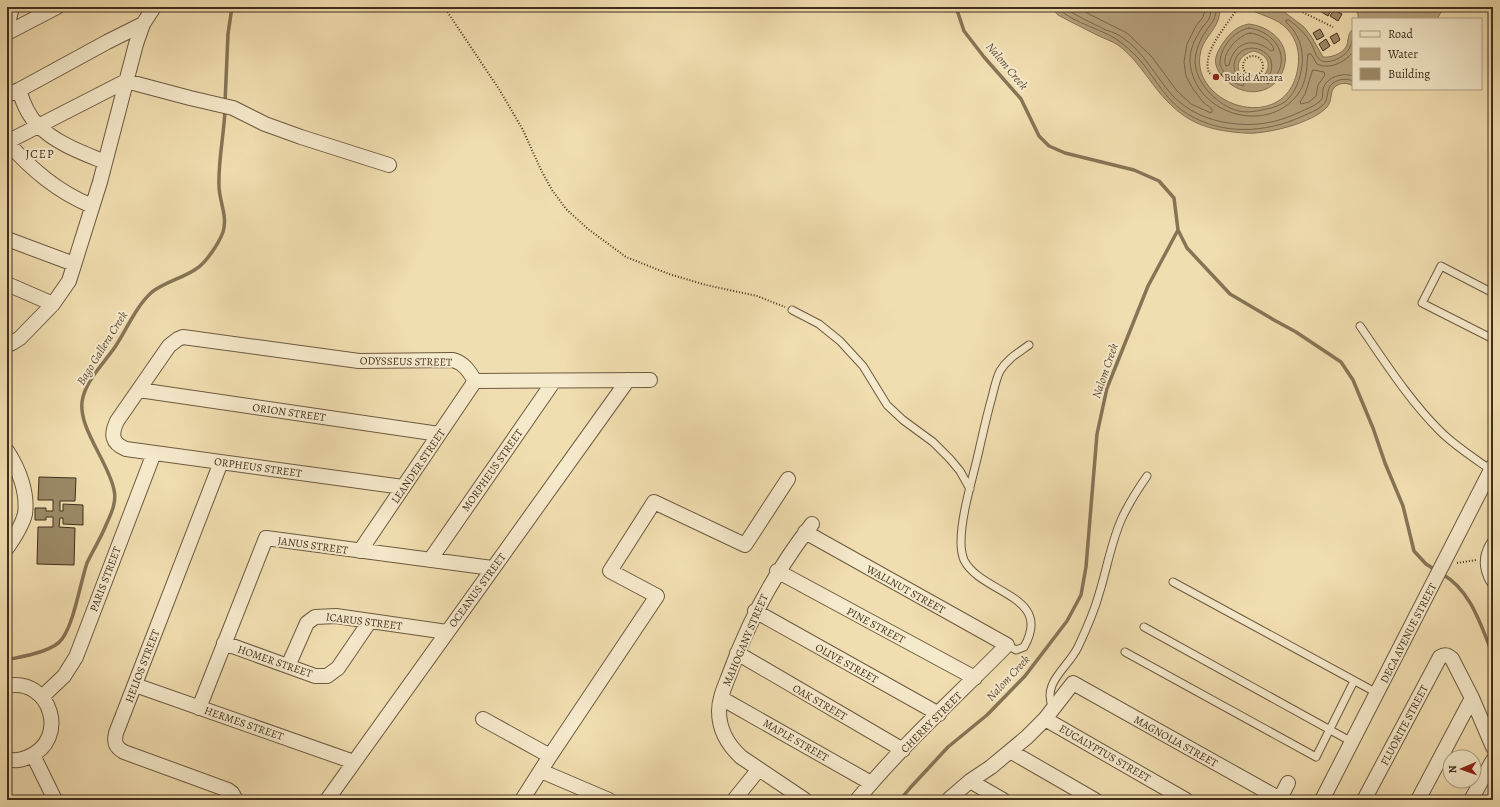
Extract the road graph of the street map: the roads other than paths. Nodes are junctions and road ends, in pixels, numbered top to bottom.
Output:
1 (12, 7) edge
2 (57, 7) edge
3 (154, 7) edge
4 (143, 24) junction
5 (7, 28) edge
6 (7, 34) edge
7 (126, 81) junction
8 (13, 93) edge
9 (38, 126) junction
10 (7, 142) edge
11 (105, 162) junction
12 (389, 165) dead end
13 (92, 206) junction
14 (7, 239) edge
15 (74, 264) junction
16 (7, 284) edge
17 (1493, 293) edge
18 (53, 304) junction
19 (792, 310) road end
20 (1360, 326) dead end
21 (1493, 339) edge
22 (7, 345) edge
23 (1029, 345) dead end
24 (628, 380) junction
25 (650, 380) dead end
26 (475, 381) junction
27 (554, 381) junction
28 (138, 390) junction
29 (439, 434) junction
30 (7, 451) edge
31 (154, 453) junction
32 (221, 462) junction
33 (1492, 468) edge
34 (1147, 476) dead end
35 (788, 479) dead end
36 (403, 488) junction
37 (970, 489) junction
38 (809, 528) joint
39 (1493, 545) edge
40 (7, 548) edge
41 (360, 551) junction
42 (430, 560) junction
43 (492, 568) junction
44 (777, 572) junction
45 (1493, 580) edge
46 (1173, 582) dead end
47 (755, 611) junction
48 (370, 621) junction
49 (1144, 627) dead end
50 (447, 632) junction
51 (224, 643) junction
52 (1007, 645) junction
53 (1125, 652) dead end
54 (737, 653) junction
55 (288, 666) junction
56 (975, 678) junction
57 (1354, 681) junction
58 (135, 685) junction
59 (7, 686) edge
60 (1377, 694) junction
61 (42, 697) junction
62 (721, 698) junction
63 (1472, 698) junction
64 (199, 708) junction
65 (1049, 713) junction
66 (939, 714) junction
67 (483, 719) dead end
68 (1330, 729) junction
69 (1352, 742) junction
70 (1493, 747) edge
71 (902, 750) junction
72 (1010, 751) junction
73 (33, 755) junction
74 (550, 756) junction
75 (7, 759) edge
76 (1493, 760) edge
77 (354, 762) junction
78 (759, 769) junction
79 (540, 770) junction
80 (970, 781) junction
81 (871, 783) junction
82 (1288, 783) dead end
83 (798, 798) edge
84 (55, 800) edge
85 (236, 800) edge
86 (327, 800) edge
87 (522, 800) edge
88 (609, 800) edge
89 (734, 800) edge
90 (858, 800) edge
91 (948, 800) edge
92 (1004, 800) edge
93 (1095, 800) edge
94 (1186, 800) edge
95 (1280, 800) edge
96 (1322, 800) edge
97 (1364, 800) edge
98 (1418, 800) edge
99 (1472, 800) edge

1 - 5 street
2 - 6 street
3 - 4 street
4 - 7 street
4 - 8 street
7 - 9 street
7 - 11 street
7 - 12 street
8 - 9 street
9 - 10 street
9 - 11 street
10 - 13 street
11 - 13 street
13 - 15 street
14 - 15 street
15 - 18 street
16 - 18 street
17 - 21 lane
18 - 22 street
19 - 37 lane
20 - 33 lane
23 - 37 lane
24 - 25 street
24 - 27 street
24 - 43 street, OCEANUS STREET
26 - 27 street
26 - 28 street, ODYSSEUS STREET
26 - 29 street, LEANDER STREET
27 - 42 street, MORPHEUS STREET
28 - 29 street, ORION STREET
28 - 31 street, ORPHEUS STREET
29 - 36 street, LEANDER STREET
30 - 40 street
31 - 32 street, ORPHEUS STREET
31 - 61 street, PARIS STREET
32 - 36 street, ORPHEUS STREET
32 - 58 street, HELIOS STREET
33 - 60 street, DECA AVENUE STREET
34 - 65 lane
35 - 74 street
36 - 41 street, LEANDER STREET
37 - 52 lane
38 - 44 street, MAHOGANY STREET
38 - 52 street, WALLNUT STREET
39 - 45 street
41 - 42 street, JANUS STREET
41 - 51 street, JANUS STREET
42 - 43 street, JANUS STREET
43 - 50 street, OCEANUS STREET
44 - 47 street, MAHOGANY STREET
44 - 56 street, PINE STREET
46 - 57 lane
47 - 54 street, MAHOGANY STREET
47 - 66 street, OLIVE STREET
48 - 50 street, ICARUS STREET
48 - 55 street, HOMER STREET
48 - 55 street, ICARUS STREET
49 - 68 lane
50 - 77 street, OCEANUS STREET
51 - 55 street, HOMER STREET
51 - 64 street, JANUS STREET
52 - 56 street, CHERRY STREET
53 - 68 lane
54 - 62 street, MAHOGANY STREET
54 - 71 street, OAK STREET
56 - 66 street, CHERRY STREET
57 - 60 lane
57 - 68 lane
58 - 64 street, HERMES STREET
58 - 85 street, HELIOS STREET
59 - 61 street
60 - 69 street, DECA AVENUE STREET
61 - 73 street
62 - 78 street, MAHOGANY STREET
62 - 81 street, MAPLE STREET
63 - 70 street
63 - 97 street, FLUORITE STREET
63 - 98 street
64 - 77 street, HERMES STREET
65 - 72 street
65 - 94 street, EUCALYPTUS STREET
65 - 95 street, MAGNOLIA STREET
66 - 71 street, CHERRY STREET
67 - 74 street
68 - 69 lane
69 - 96 street, DECA AVENUE STREET
71 - 81 street, CHERRY STREET
72 - 80 street
72 - 93 street
73 - 75 street
73 - 84 street
74 - 79 street
76 - 99 street
77 - 86 street, OCEANUS STREET
78 - 83 street, MAHOGANY STREET
78 - 89 street
79 - 87 street
79 - 88 street
80 - 91 street
80 - 92 street
81 - 90 street, CHERRY STREET
82 - 95 street

